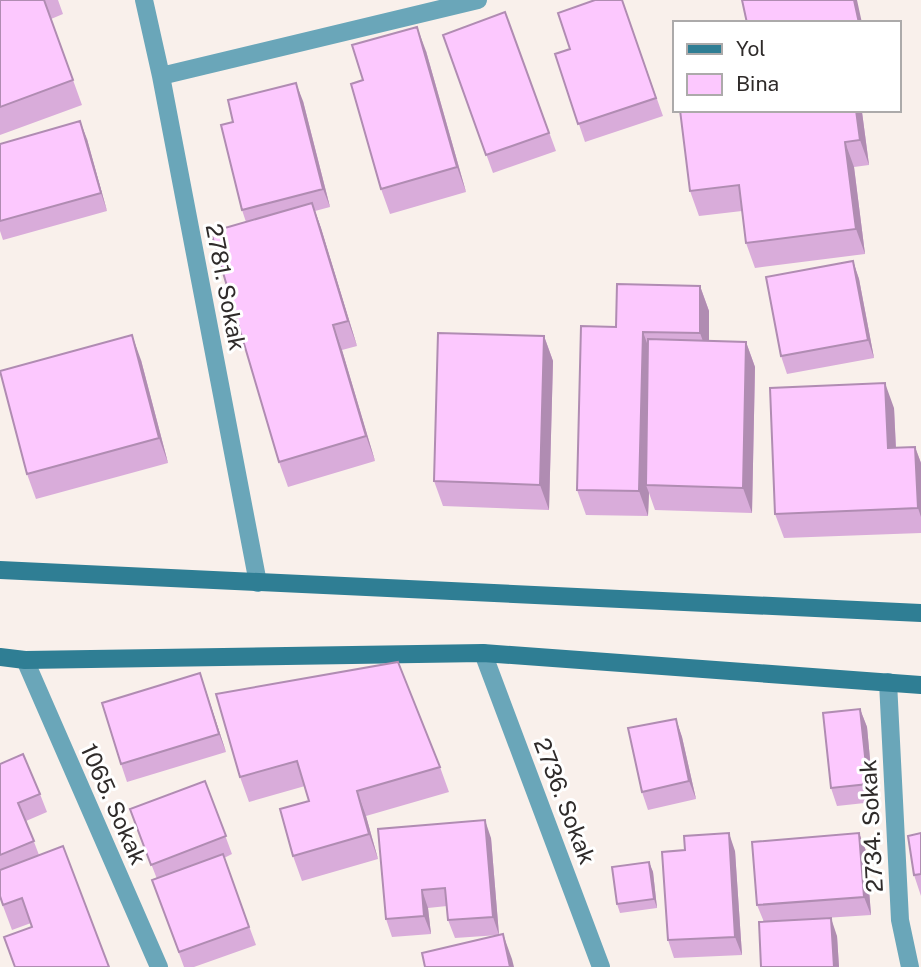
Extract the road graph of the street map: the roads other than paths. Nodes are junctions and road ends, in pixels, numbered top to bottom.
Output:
1 (145, 0) edge
2 (478, 0) edge
3 (161, 76) junction
4 (0, 570) edge
5 (258, 583) junction
6 (921, 613) edge
7 (484, 653) junction
8 (0, 657) edge
9 (25, 660) junction
10 (888, 682) junction
11 (921, 685) edge
12 (159, 967) edge
13 (601, 967) edge
14 (910, 967) edge

1 - 3 street, 2781. Sokak
2 - 3 street
3 - 5 street, 2781. Sokak
4 - 5 main road
5 - 6 main road
7 - 9 main road
7 - 10 main road
7 - 13 street, 2736. Sokak
8 - 9 main road
9 - 12 street, 1065. Sokak
10 - 11 main road
10 - 14 street, 2734. Sokak

